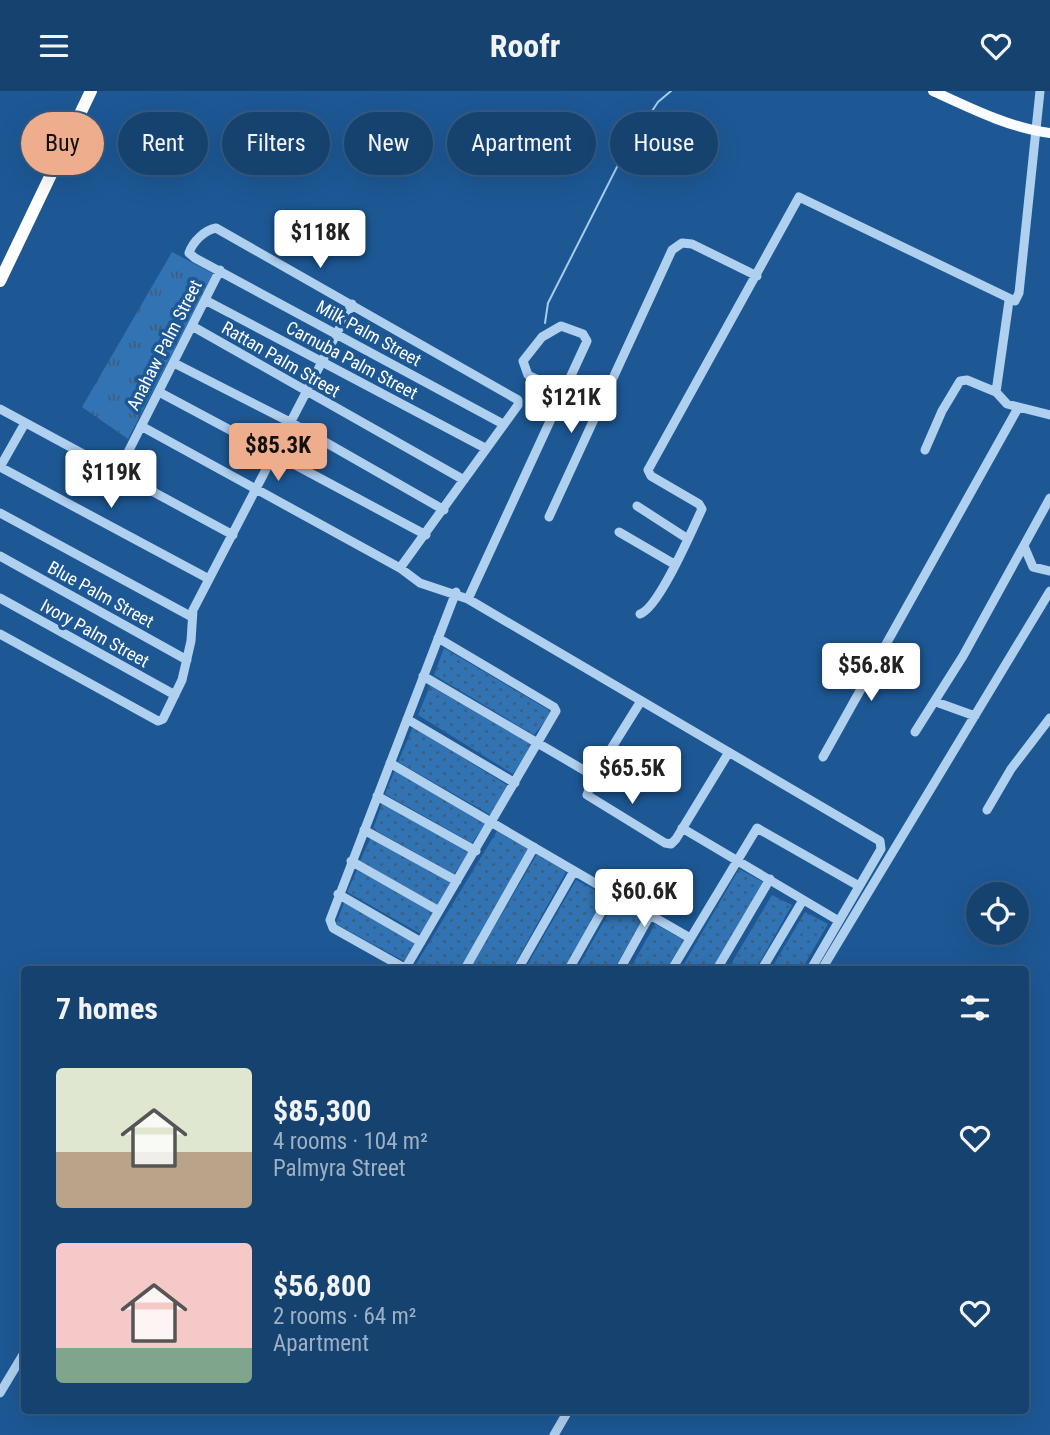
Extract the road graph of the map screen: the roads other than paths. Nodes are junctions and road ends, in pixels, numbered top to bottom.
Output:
1 (91, 91) edge
2 (933, 91) edge
3 (1040, 91) edge
4 (1036, 132) junction
5 (1050, 133) edge
6 (220, 270) junction
7 (757, 276) junction
8 (0, 281) edge
9 (205, 300) junction
10 (1009, 301) junction
11 (352, 304) junction
12 (192, 326) junction
13 (338, 334) junction
14 (174, 363) junction
15 (324, 363) junction
16 (159, 392) junction
17 (996, 392) junction
18 (308, 394) junction
19 (560, 398) junction
20 (1018, 408) junction
21 (0, 409) edge
22 (1050, 415) edge
23 (290, 422) junction
24 (25, 423) junction
25 (503, 424) junction
26 (141, 426) junction
27 (485, 448) junction
28 (925, 450) dead end
29 (275, 453) junction
30 (0, 467) edge
31 (118, 472) junction
32 (464, 479) junction
33 (258, 488) junction
34 (1050, 498) edge
35 (637, 506) dead end
36 (444, 510) junction
37 (0, 513) edge
38 (549, 517) dead end
39 (619, 532) dead end
40 (233, 535) junction
41 (426, 535) junction
42 (688, 539) junction
43 (1024, 546) junction
44 (0, 556) edge
45 (674, 564) junction
46 (400, 568) junction
47 (1050, 571) edge
48 (209, 579) junction
49 (1050, 591) edge
50 (456, 592) junction
51 (0, 598) edge
52 (468, 599) junction
53 (640, 614) dead end
54 (192, 617) junction
55 (0, 634) edge
56 (438, 638) junction
57 (187, 660) junction
58 (423, 676) junction
59 (175, 695) junction
60 (641, 701) junction
61 (936, 702) junction
62 (975, 716) junction
63 (1050, 718) edge
64 (407, 719) junction
65 (915, 732) dead end
66 (539, 742) junction
67 (729, 752) junction
68 (823, 757) dead end
69 (390, 762) junction
70 (594, 776) junction
71 (515, 783) junction
72 (377, 796) junction
73 (987, 810) dead end
74 (492, 823) junction
75 (682, 828) junction
76 (364, 830) junction
77 (534, 847) junction
78 (476, 851) junction
79 (737, 860) junction
80 (351, 861) junction
81 (574, 871) junction
82 (770, 879) junction
83 (457, 881) junction
84 (859, 886) junction
85 (612, 893) junction
86 (338, 894) junction
87 (803, 900) junction
88 (439, 911) junction
89 (650, 915) junction
90 (839, 921) junction
91 (691, 938) junction
92 (421, 941) junction
93 (401, 966) edge
94 (408, 966) edge
95 (467, 966) edge
96 (520, 966) edge
97 (571, 966) edge
98 (622, 966) edge
99 (674, 966) edge
100 (720, 966) edge
101 (764, 966) edge
102 (813, 966) edge
103 (824, 966) edge
104 (21, 1358) edge
105 (0, 1393) edge
106 (566, 1414) edge
107 (554, 1435) edge

1 - 8 highway
2 - 4 main road
3 - 4 street
4 - 5 main road
4 - 10 street
6 - 9 street, Anahaw Palm Street
6 - 11 street, Milk Palm Street
6 - 13 street, Milk Palm Street
7 - 10 street
7 - 38 street
7 - 42 street
9 - 12 street, Anahaw Palm Street
9 - 15 street, Carnuba Palm Street
10 - 17 street
11 - 13 street
11 - 25 street
12 - 14 street, Anahaw Palm Street
12 - 18 street, Rattan Palm Street
13 - 15 street
13 - 25 street, Milk Palm Street
14 - 16 street, Anahaw Palm Street
14 - 23 street
15 - 18 street
15 - 27 street, Carnuba Palm Street
16 - 26 street, Anahaw Palm Street
16 - 29 street
17 - 20 street
17 - 28 street
18 - 23 street
18 - 32 street, Rattan Palm Street
19 - 19 street
19 - 52 street
20 - 22 street
20 - 68 street
21 - 24 street
23 - 29 street
23 - 36 street
24 - 30 street
24 - 31 street
25 - 27 street
26 - 31 street, Anahaw Palm Street
26 - 33 street
27 - 32 street
29 - 33 street
29 - 41 street
30 - 48 street
31 - 40 street
32 - 36 street
33 - 40 street
33 - 46 street
34 - 43 street
35 - 42 street
36 - 41 street
37 - 54 street
39 - 45 street
40 - 48 street
41 - 46 street
42 - 45 street
43 - 47 street
43 - 61 street
44 - 57 street, Blue Palm Street
45 - 53 street
46 - 50 street
48 - 54 street
49 - 62 street
50 - 52 street
50 - 56 street
51 - 59 street, Ivory Palm Street
52 - 60 street
54 - 57 street
55 - 59 street
56 - 58 street
56 - 66 street
57 - 59 street
58 - 64 street
58 - 66 street
60 - 67 street
60 - 70 street
61 - 62 street
61 - 65 street
62 - 103 street
63 - 73 street
64 - 69 street
64 - 71 street
66 - 70 street
66 - 71 street
67 - 75 street
67 - 84 street
69 - 72 street
69 - 74 street
70 - 75 street
71 - 74 street
72 - 76 street
72 - 78 street
74 - 77 street
74 - 78 street
75 - 79 street
76 - 80 street
76 - 83 street
77 - 81 street
77 - 95 street
78 - 83 street
79 - 82 street
79 - 84 street
79 - 91 street
80 - 86 street
80 - 88 street
81 - 85 street
81 - 96 street
82 - 87 street
82 - 100 street
83 - 88 street
84 - 90 street
85 - 89 street
85 - 97 street
86 - 92 street
86 - 93 street
87 - 90 street
87 - 101 street
88 - 92 street
89 - 91 street
89 - 98 street
90 - 102 street
91 - 99 street
92 - 94 street
104 - 105 street
106 - 107 street

